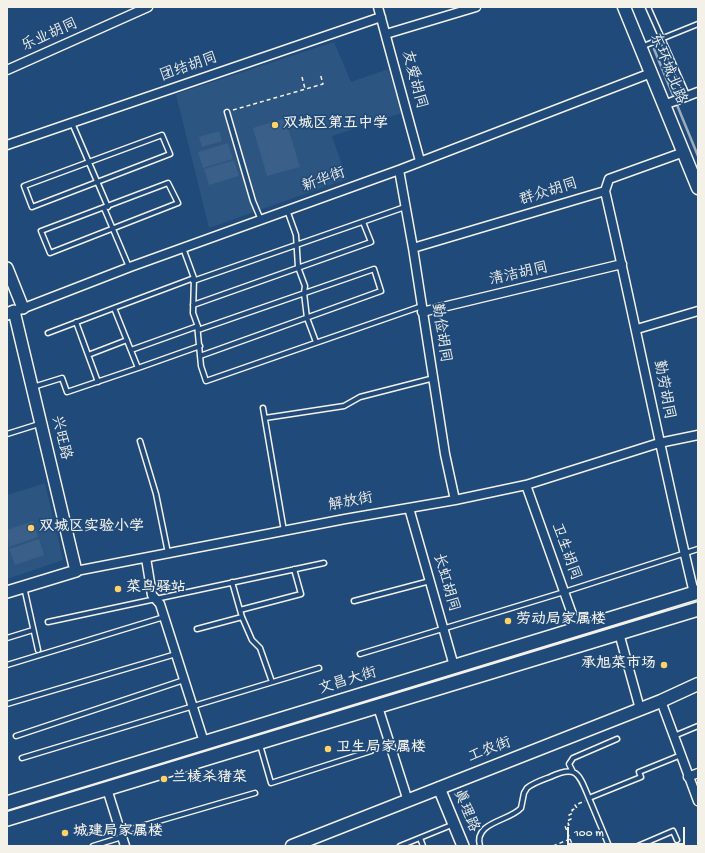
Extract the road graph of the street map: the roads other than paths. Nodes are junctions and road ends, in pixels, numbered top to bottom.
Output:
1 (148, 7) edge
2 (378, 7) edge
3 (476, 7) edge
4 (624, 7) edge
5 (648, 7) edge
6 (381, 17) junction
7 (698, 24) edge
8 (386, 34) junction
9 (662, 39) junction
10 (641, 47) junction
11 (7, 70) edge
12 (651, 73) junction
13 (698, 92) edge
14 (675, 100) junction
15 (227, 112) road end
16 (72, 123) junction
17 (7, 145) edge
18 (684, 152) junction
19 (420, 161) junction
20 (87, 163) junction
21 (694, 167) edge
22 (399, 170) junction
23 (96, 182) junction
24 (698, 188) edge
25 (605, 191) junction
26 (405, 207) junction
27 (106, 208) junction
28 (287, 210) junction
29 (261, 220) junction
30 (363, 222) junction
31 (113, 229) junction
32 (296, 244) junction
33 (183, 248) junction
34 (413, 248) junction
35 (622, 264) junction
36 (130, 267) junction
37 (298, 267) junction
38 (7, 268) edge
39 (194, 279) junction
40 (304, 293) junction
41 (193, 305) junction
42 (114, 308) junction
43 (422, 309) junction
44 (15, 311) edge
45 (698, 311) edge
46 (307, 318) junction
47 (76, 322) junction
48 (198, 328) junction
49 (637, 329) junction
50 (48, 333) dead end
51 (127, 340) junction
52 (316, 342) junction
53 (200, 346) junction
54 (131, 350) junction
55 (88, 355) junction
56 (200, 356) junction
57 (138, 368) junction
58 (434, 378) junction
59 (98, 382) junction
60 (32, 388) junction
61 (263, 408) dead end
62 (265, 418) junction
63 (41, 423) junction
64 (7, 434) edge
65 (698, 435) edge
66 (140, 441) dead end
67 (658, 443) junction
68 (526, 485) junction
69 (455, 500) junction
70 (409, 508) junction
71 (284, 531) junction
72 (698, 549) edge
73 (168, 554) junction
74 (684, 554) junction
75 (146, 558) junction
76 (324, 563) dead end
77 (294, 569) junction
78 (76, 571) junction
79 (430, 581) junction
80 (232, 582) junction
81 (24, 587) junction
82 (7, 592) edge
83 (564, 592) junction
84 (697, 594) edge
85 (156, 598) junction
86 (354, 601) dead end
87 (698, 609) edge
88 (240, 610) junction
89 (164, 617) junction
90 (242, 617) junction
91 (48, 622) dead end
92 (577, 628) junction
93 (197, 629) dead end
94 (443, 629) junction
95 (33, 630) junction
96 (619, 633) junction
97 (7, 638) edge
98 (38, 650) dead end
99 (176, 654) junction
100 (360, 654) dead end
101 (7, 665) edge
102 (454, 666) junction
103 (319, 668) dead end
104 (184, 680) junction
105 (272, 682) junction
106 (698, 684) edge
107 (661, 701) junction
108 (7, 704) edge
109 (193, 706) junction
110 (378, 707) junction
111 (640, 709) junction
112 (698, 726) edge
113 (16, 736) dead end
114 (674, 737) junction
115 (617, 739) dead end
116 (204, 742) junction
117 (260, 742) junction
118 (371, 751) dead end
119 (681, 755) junction
120 (22, 758) dead end
121 (573, 772) junction
122 (698, 773) edge
123 (688, 777) junction
124 (107, 788) junction
125 (439, 788) junction
126 (254, 793) dead end
127 (589, 799) junction
128 (408, 801) junction
129 (698, 802) edge
130 (7, 803) edge
131 (7, 819) edge
132 (454, 824) junction
133 (121, 834) junction
134 (420, 838) junction
135 (677, 840) dead end
136 (93, 846) edge
137 (125, 846) edge
138 (292, 846) edge
139 (400, 846) edge
140 (424, 846) edge
141 (463, 846) edge
142 (480, 846) edge
143 (609, 846) edge
144 (638, 846) edge

1 - 11 street, 乐业胡同
2 - 6 street, 友爱胡同
3 - 8 street
4 - 10 main road, 东环城北路
5 - 9 lane
6 - 8 street, 友爱胡同
6 - 16 street, 团结胡同
7 - 9 lane
8 - 19 street, 友爱胡同
9 - 10 lane
9 - 14 lane
10 - 12 main road, 东环城北路
12 - 14 main road, 东环城北路
12 - 19 street, 新华街
13 - 14 street
14 - 18 main road, 东环城北路
15 - 29 lane
16 - 17 street, 团结胡同
16 - 20 lane
18 - 21 main road, 东环城北路
18 - 25 street
19 - 22 street, 新华街
20 - 23 lane
20 - 23 lane
20 - 23 lane
21 - 24 main road, 东环城北路
22 - 26 street, 勤俭胡同
22 - 28 street, 新华街
23 - 27 lane
25 - 34 street, 群众胡同
25 - 35 street, 勤劳胡同
26 - 30 lane
26 - 34 street, 勤俭胡同
27 - 31 lane
27 - 31 lane
27 - 31 lane
28 - 29 street, 新华街
28 - 32 lane
29 - 33 street, 新华街
30 - 32 lane
30 - 37 lane
31 - 36 lane
32 - 37 lane
32 - 39 lane
33 - 36 street, 新华街
33 - 39 lane
34 - 43 street, 勤俭胡同
35 - 43 street, 清洁胡同
35 - 49 street, 勤劳胡同
36 - 44 street, 新华街
37 - 40 lane
37 - 41 lane
38 - 44 street, 兴旺路
39 - 41 lane
39 - 42 lane
40 - 46 lane
40 - 46 lane
40 - 48 lane
41 - 48 lane
42 - 47 lane
42 - 51 lane
43 - 52 lane
43 - 58 street, 勤俭胡同
44 - 60 street, 兴旺路
45 - 49 street
46 - 52 lane
46 - 56 lane
47 - 50 lane
47 - 55 lane
48 - 53 lane
48 - 54 lane
49 - 67 street, 勤劳胡同
51 - 54 lane
51 - 55 lane
52 - 56 lane
53 - 56 lane
53 - 57 lane
54 - 57 lane
55 - 59 lane
57 - 59 lane
58 - 62 lane
58 - 69 street, 勤俭胡同
59 - 60 lane
60 - 63 street, 兴旺路
61 - 62 lane
62 - 71 lane
63 - 64 lane
63 - 78 street, 兴旺路
65 - 67 street, 解放街
66 - 73 lane
67 - 68 street, 解放街
67 - 74 street, 勤劳胡同
68 - 69 street, 解放街
68 - 83 street, 卫生胡同
69 - 70 street, 解放街
70 - 71 street, 解放街
70 - 79 street, 长虹胡同
71 - 73 street, 解放街
72 - 74 lane
73 - 75 street, 解放街
74 - 83 lane
74 - 84 street, 勤劳胡同
75 - 78 street, 解放街
75 - 85 street
76 - 77 lane
77 - 80 lane
77 - 88 lane
78 - 81 street, 解放街
79 - 86 lane
79 - 94 street, 长虹胡同
80 - 85 lane
80 - 88 lane
81 - 82 street, 解放街
81 - 95 lane
83 - 92 street, 卫生胡同
83 - 94 lane
84 - 92 main road, 文昌大街
85 - 89 street
85 - 91 lane
87 - 96 main road
88 - 90 lane
89 - 99 street
89 - 101 lane
90 - 93 lane
90 - 105 lane
92 - 102 main road, 文昌大街
94 - 100 lane
94 - 102 street, 长虹胡同
95 - 97 lane
95 - 98 lane
96 - 110 main road
96 - 111 street
99 - 104 street
99 - 108 lane
102 - 116 main road, 文昌大街
103 - 105 lane
104 - 109 street
104 - 113 lane
105 - 109 lane
106 - 107 main road, 工农街
107 - 111 main road, 工农街
107 - 114 street
109 - 116 street
109 - 120 lane
110 - 117 main road
110 - 128 street
111 - 125 main road, 工农街
112 - 114 lane
114 - 119 street
115 - 121 lane
116 - 130 main road, 文昌大街
117 - 118 lane
117 - 124 main road
119 - 123 street
119 - 127 lane
121 - 127 lane
121 - 142 lane
122 - 123 street
123 - 129 street
124 - 131 main road
124 - 133 street
125 - 128 main road, 工农街
125 - 132 street, 真理路
126 - 133 lane
127 - 143 lane
128 - 138 main road, 工农街
132 - 134 lane
132 - 141 street, 真理路
133 - 136 lane
133 - 137 street
134 - 139 lane
134 - 140 lane
135 - 144 lane

